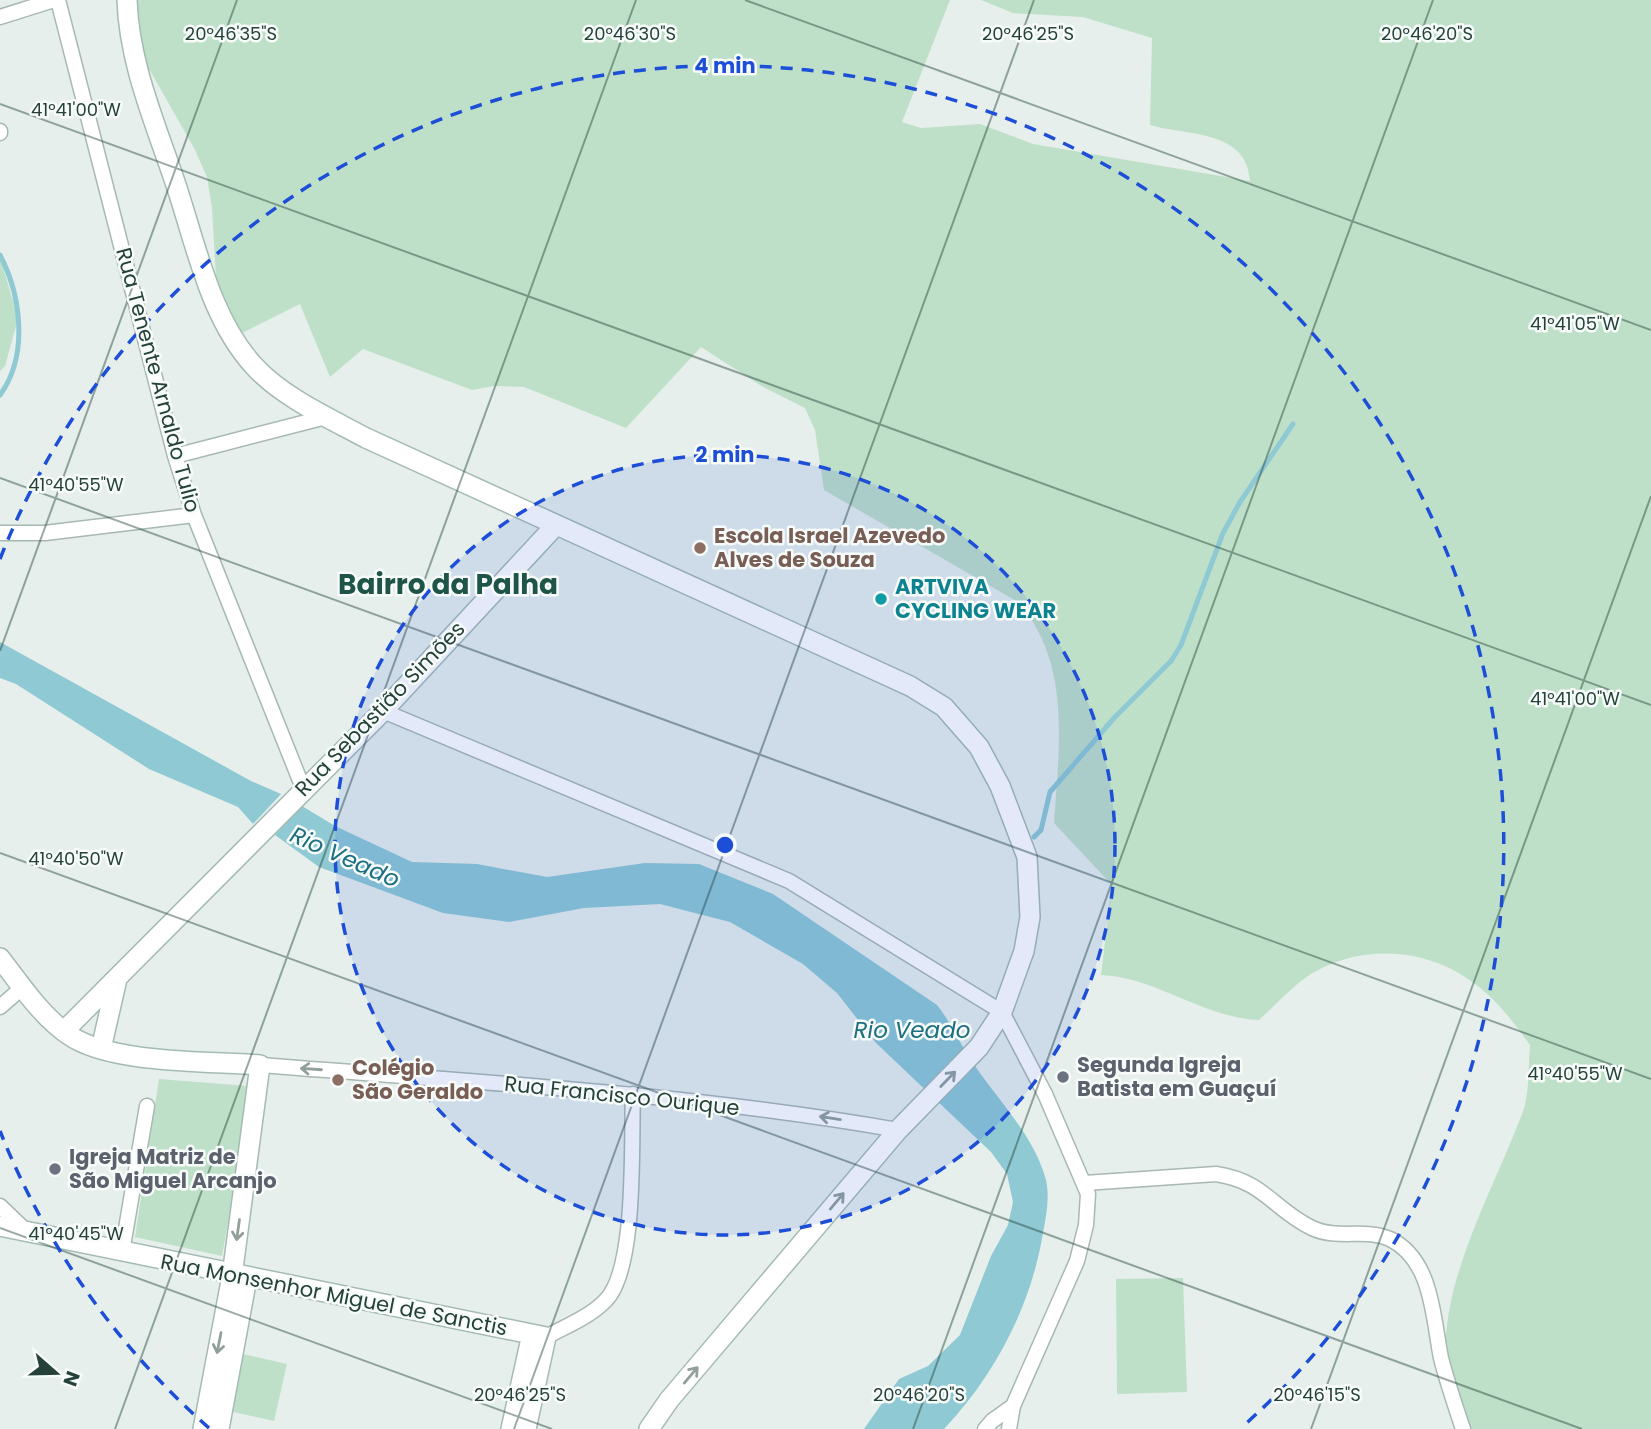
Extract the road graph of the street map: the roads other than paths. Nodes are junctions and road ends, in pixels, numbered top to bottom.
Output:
1 (56, 0) edge
2 (127, 0) edge
3 (0, 17) edge
4 (327, 417) junction
5 (175, 456) junction
6 (194, 514) junction
7 (555, 526) junction
8 (0, 533) edge
9 (383, 711) junction
10 (297, 794) junction
11 (0, 958) edge
12 (117, 978) junction
13 (23, 987) junction
14 (0, 1007) edge
15 (1002, 1012) junction
16 (64, 1031) junction
17 (101, 1049) junction
18 (260, 1065) junction
19 (633, 1094) junction
20 (147, 1106) dead end
21 (898, 1130) junction
22 (1084, 1183) junction
23 (0, 1206) edge
24 (0, 1226) edge
25 (26, 1231) junction
26 (122, 1252) junction
27 (239, 1277) junction
28 (539, 1335) junction
29 (1013, 1406) junction
30 (203, 1429) edge
31 (219, 1429) edge
32 (511, 1429) edge
33 (526, 1429) edge
34 (649, 1429) edge
35 (985, 1429) edge
36 (1009, 1429) edge
37 (1463, 1429) edge

1 - 3 street
1 - 5 street, Rua Tenente Arnaldo Tulio
2 - 4 street
4 - 5 street
4 - 7 street
5 - 6 street, Rua Tenente Arnaldo Tulio
6 - 8 street
6 - 10 street, Rua Tenente Arnaldo Tulio
7 - 9 street, Rua Sebastião Simões
7 - 15 street
9 - 10 street, Rua Sebastião Simões
9 - 15 street
10 - 12 street, Rua Sebastião Simões
11 - 13 street
12 - 16 street, Rua Sebastião Simões
12 - 17 street
13 - 14 street
13 - 16 street
21 -> 15 street
15 - 22 street
16 - 17 street
17 - 18 street
19 -> 18 street, Rua Francisco Ourique
18 -> 27 street
21 -> 19 street, Rua Francisco Ourique
19 - 28 street
20 - 26 street
34 -> 21 street
22 - 29 street
22 - 37 street
23 - 25 street
24 - 25 street, Rua Monsenhor Miguel de Sanctis
25 - 26 street, Rua Monsenhor Miguel de Sanctis
26 - 27 street, Rua Monsenhor Miguel de Sanctis
27 - 28 street, Rua Monsenhor Miguel de Sanctis
27 -> 30 street
27 - 31 street
28 - 32 street
28 - 33 street
29 - 35 street
29 - 36 street

